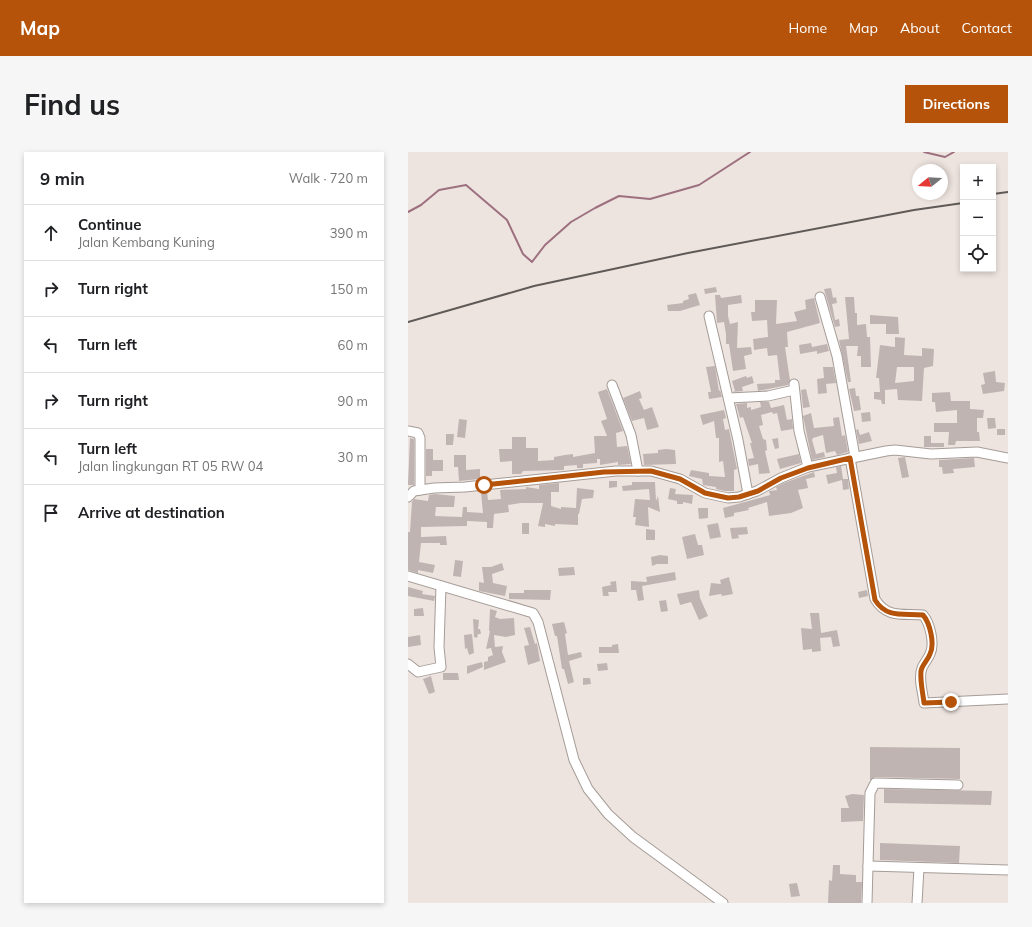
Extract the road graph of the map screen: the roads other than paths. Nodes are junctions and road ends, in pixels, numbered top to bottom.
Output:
1 (820, 297) dead end
2 (709, 316) dead end
3 (612, 385) dead end
4 (728, 398) junction
5 (408, 431) edge
6 (853, 457) junction
7 (1008, 458) edge
8 (808, 468) junction
9 (638, 471) junction
10 (420, 490) junction
11 (748, 494) junction
12 (408, 497) edge
13 (408, 576) edge
14 (441, 586) junction
15 (408, 664) edge
16 (1008, 699) edge
17 (958, 785) dead end
18 (868, 866) junction
19 (919, 868) junction
20 (1008, 870) edge
21 (723, 903) edge
22 (867, 903) edge
23 (917, 903) edge

1 - 6 street
2 - 4 street
3 - 9 street
4 - 8 street
4 - 11 street
5 - 10 street
6 - 7 street
6 - 8 street
6 - 16 street
8 - 11 street
9 - 10 street
9 - 11 street
10 - 12 street
13 - 14 street
14 - 15 street
14 - 21 street
17 - 18 street
18 - 19 street
18 - 22 street
19 - 20 street
19 - 23 street

